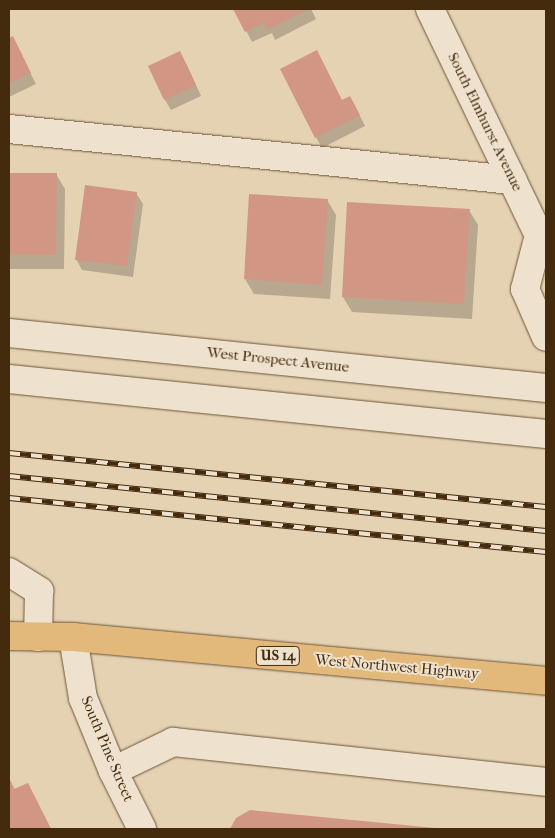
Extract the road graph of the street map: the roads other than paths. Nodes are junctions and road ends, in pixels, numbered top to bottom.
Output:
1 (430, 9) edge
2 (9, 129) edge
3 (512, 180) junction
4 (544, 236) edge
5 (9, 333) edge
6 (546, 337) edge
7 (9, 379) edge
8 (546, 388) edge
9 (546, 434) edge
10 (9, 572) edge
11 (9, 636) edge
12 (38, 637) junction
13 (72, 638) junction
14 (546, 681) edge
15 (113, 770) junction
16 (546, 782) edge
17 (142, 829) edge

1 - 3 street, South Elmhurst Avenue
2 - 3 street
3 - 4 street, South Elmhurst Avenue
4 - 6 street, South Elmhurst Avenue
5 - 8 street, West Prospect Avenue
7 - 9 street
10 - 12 street
11 - 12 main road, West Northwest Highway / US 14
12 - 13 main road, West Northwest Highway / US 14
13 - 14 main road, West Northwest Highway / US 14
13 - 15 street, South Pine Street
15 - 16 street
15 - 17 street, South Pine Street

